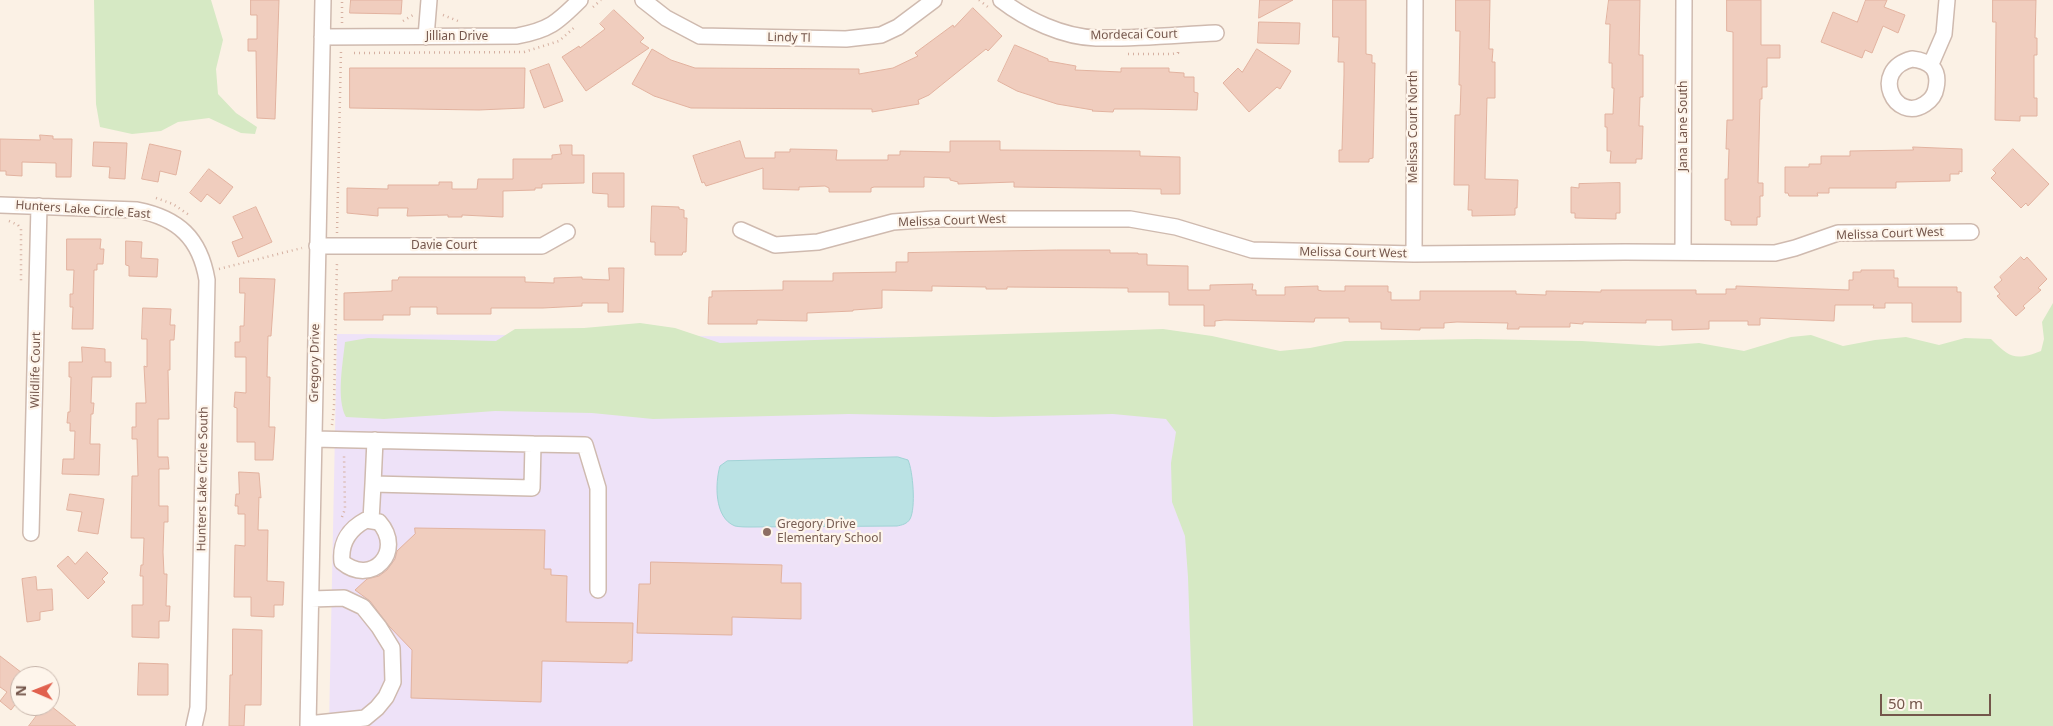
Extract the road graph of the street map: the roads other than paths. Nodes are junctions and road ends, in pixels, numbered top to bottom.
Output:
1 (323, 0) edge
2 (580, 0) edge
3 (643, 0) edge
4 (934, 0) edge
5 (1001, 0) edge
6 (1415, 0) edge
7 (1684, 0) edge
8 (1948, 0) edge
9 (428, 7) edge
10 (1216, 33) dead end
11 (322, 37) junction
12 (426, 37) junction
13 (1931, 64) dead end
14 (3, 205) edge
15 (39, 206) junction
16 (740, 230) dead end
17 (567, 232) dead end
18 (1971, 232) dead end
19 (188, 236) joint
20 (313, 247) junction
21 (1683, 252) junction
22 (1414, 254) junction
23 (314, 439) junction
24 (375, 440) junction
25 (533, 444) junction
26 (374, 484) junction
27 (371, 520) dead end
28 (31, 533) dead end
29 (598, 590) dead end
30 (311, 599) junction
31 (308, 725) edge
32 (194, 726) edge

1 - 11 street, Gregory Drive
2 - 12 street, Jillian Drive
3 - 4 street, Lindy Tl
5 - 10 street, Mordecai Court
6 - 22 street, Melissa Court North
7 - 21 street, Jana Lane South
8 - 13 street
9 - 12 street
11 - 12 street, Jillian Drive
11 - 20 street, Gregory Drive
14 - 15 street, Hunters Lake Circle East
15 - 19 street, Hunters Lake Circle East
15 - 28 street, Wildlife Court
16 - 22 street, Melissa Court West
17 - 20 street, Davie Court
18 - 21 street, Melissa Court West
19 - 32 street, Hunters Lake Circle South
20 - 23 street, Gregory Drive
21 - 22 street, Melissa Court West
23 - 24 street
23 - 30 street, Gregory Drive
24 - 25 street
24 - 26 street
25 - 26 street
25 - 29 street
26 - 27 street
30 - 31 street, Gregory Drive
30 - 31 street

